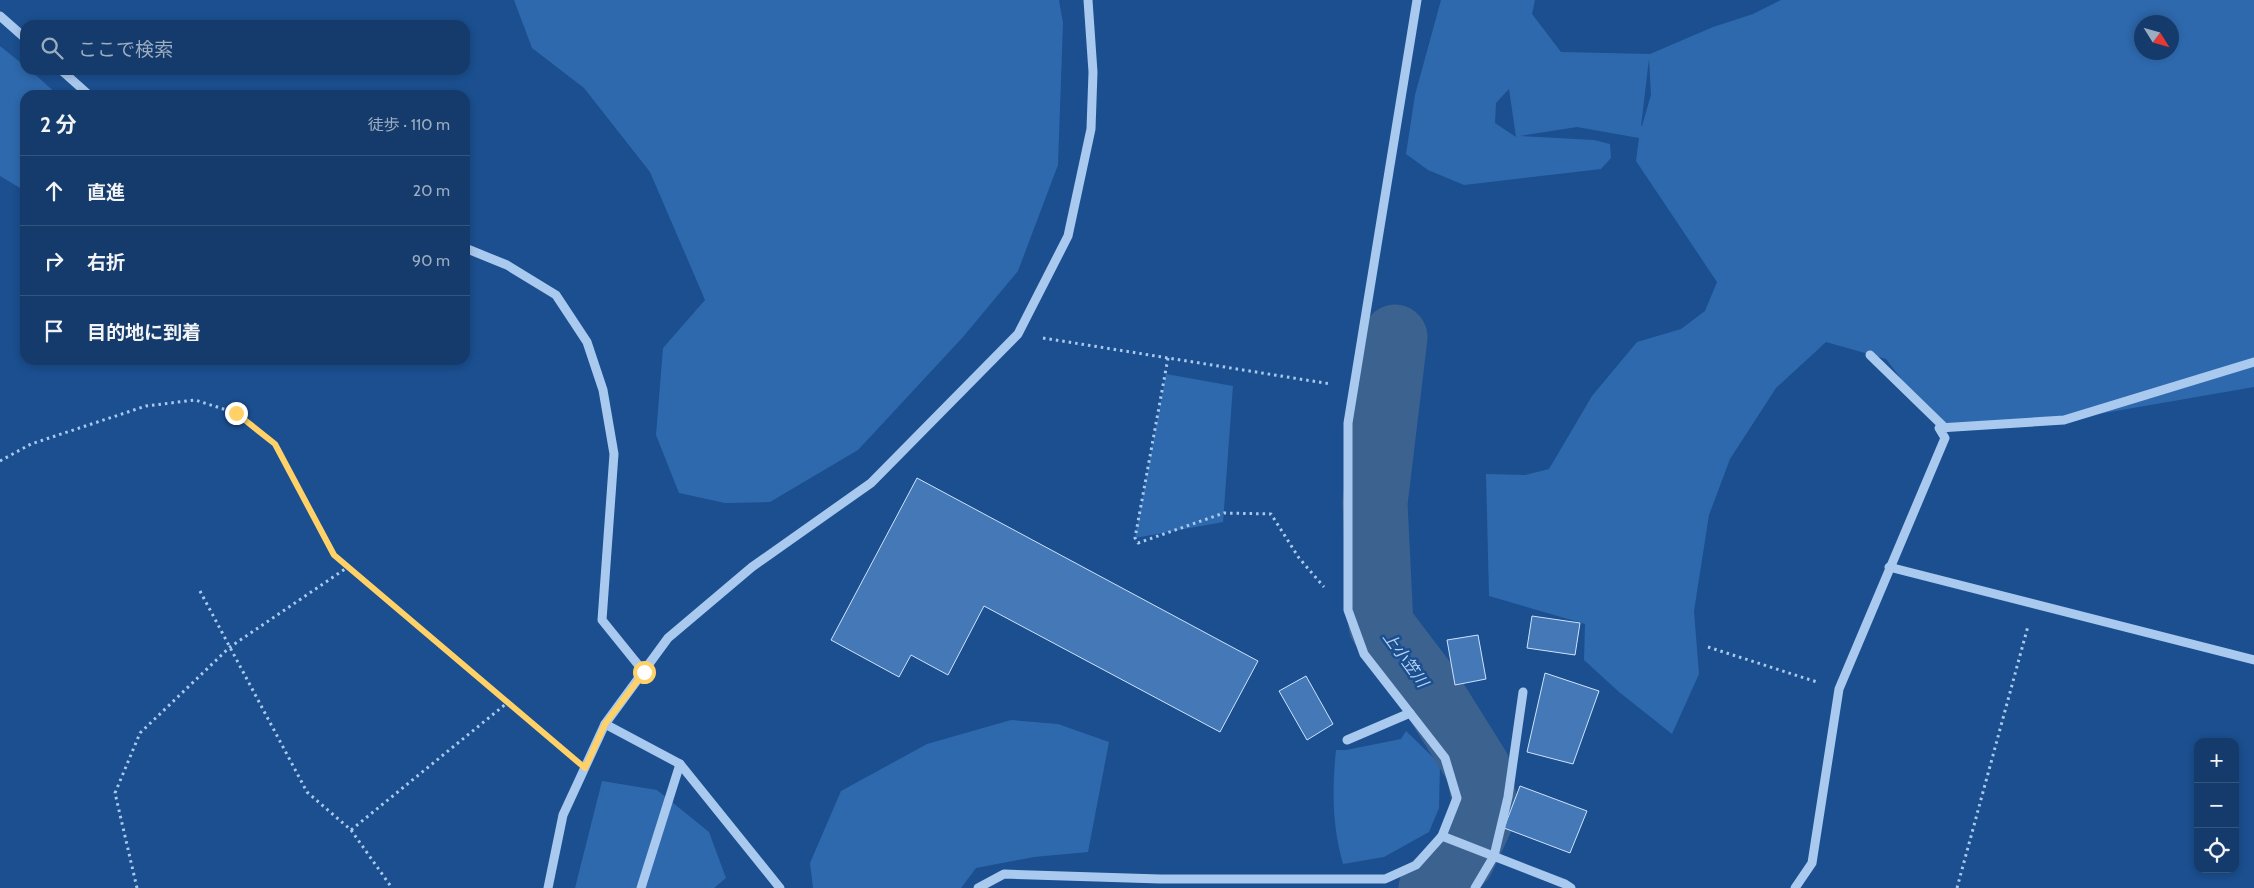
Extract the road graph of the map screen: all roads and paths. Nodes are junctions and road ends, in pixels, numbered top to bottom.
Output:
1 (1088, 0) edge
2 (1417, 0) edge
3 (0, 16) edge
4 (20, 34) edge
5 (67, 75) edge
6 (83, 90) edge
7 (470, 250) edge
8 (1018, 334) junction
9 (1870, 354) dead end
10 (1168, 358) junction
11 (2254, 362) edge
12 (1353, 388) junction
13 (1942, 428) junction
14 (0, 461) edge
15 (348, 567) junction
16 (1889, 568) junction
17 (1325, 588) dead end
18 (200, 591) dead end
19 (2034, 604) junction
20 (230, 647) junction
21 (1708, 647) dead end
22 (2254, 660) edge
23 (644, 672) junction
24 (1839, 689) junction
25 (1523, 692) dead end
26 (507, 703) junction
27 (1410, 713) junction
28 (605, 724) junction
29 (1347, 740) dead end
30 (680, 764) junction
31 (585, 768) junction
32 (351, 830) junction
33 (1442, 836) junction
34 (1490, 854) junction
35 (137, 888) edge
36 (392, 888) edge
37 (548, 888) edge
38 (642, 888) edge
39 (780, 888) edge
40 (978, 888) edge
41 (1475, 888) edge
42 (1571, 888) edge
43 (1795, 888) edge
44 (1957, 888) edge

1 - 8 street
2 - 12 street
3 - 4 street
5 - 6 street
7 - 23 street
8 - 10 path
8 - 23 street
9 - 13 street
10 - 12 path
10 - 17 path
11 - 13 street
12 - 27 street
13 - 16 street
14 - 15 path
15 - 20 path
15 - 26 path
16 - 19 street
16 - 24 street
18 - 20 path
19 - 22 street
19 - 44 path
20 - 32 path
20 - 35 path
21 - 24 path
23 - 28 street
24 - 43 street
25 - 34 street
26 - 31 path
26 - 32 path
27 - 29 street
27 - 33 street
28 - 30 street
28 - 31 street
30 - 38 street
30 - 39 street
31 - 37 street
32 - 36 path
33 - 34 street
33 - 40 street
34 - 41 street
34 - 42 street

